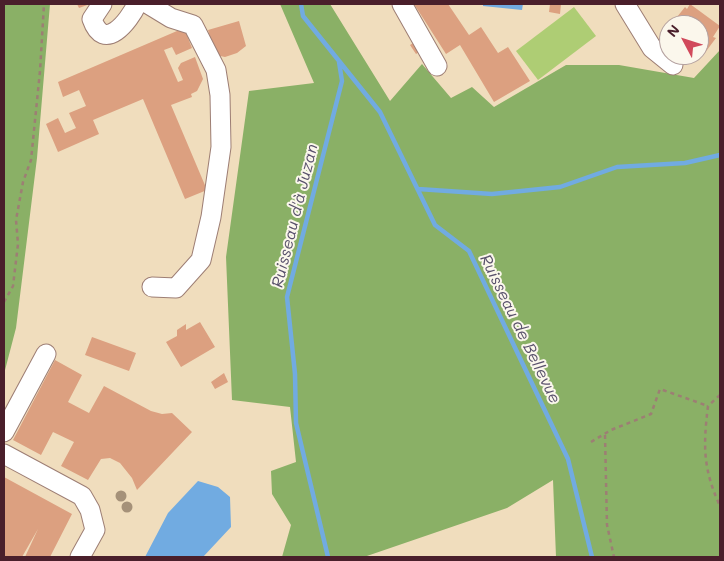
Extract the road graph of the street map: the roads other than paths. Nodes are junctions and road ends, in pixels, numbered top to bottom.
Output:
1 (102, 4) edge
2 (137, 4) edge
3 (148, 4) edge
4 (402, 4) edge
5 (625, 4) edge
6 (659, 54) edge
7 (437, 66) dead end
8 (152, 287) dead end
9 (46, 354) dead end
10 (4, 432) edge
11 (4, 454) edge
12 (80, 557) edge

1 - 2 street
3 - 8 street
4 - 7 street
5 - 6 street
9 - 10 street
11 - 12 street

